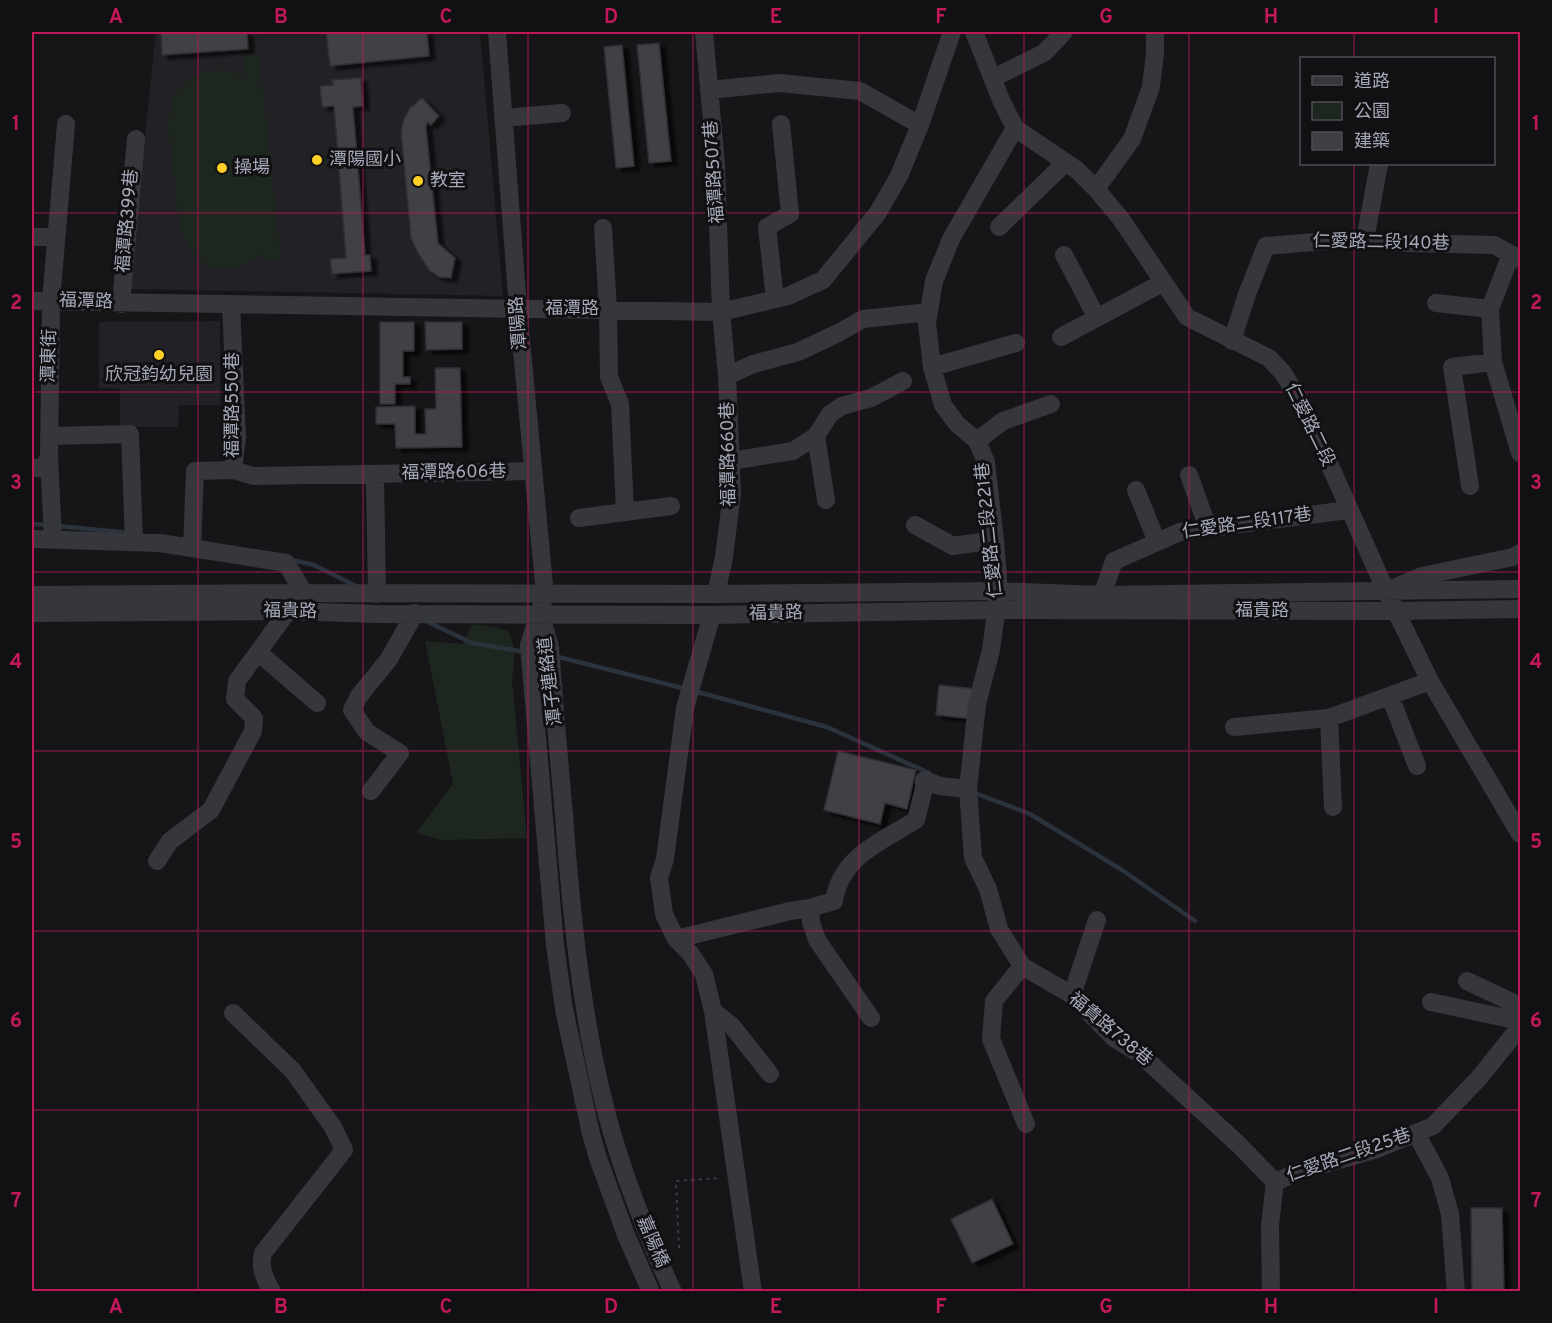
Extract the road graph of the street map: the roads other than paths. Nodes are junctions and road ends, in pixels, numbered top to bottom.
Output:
1 (497, 32) edge
2 (704, 32) edge
3 (952, 32) edge
4 (974, 32) edge
5 (1064, 32) edge
6 (1155, 32) edge
7 (993, 78) junction
8 (709, 90) junction
9 (562, 113) dead end
10 (503, 118) junction
11 (66, 124) dead end
12 (781, 124) dead end
13 (920, 125) junction
14 (1015, 128) junction
15 (136, 139) dead end
16 (1066, 162) junction
17 (1379, 165) edge
18 (1095, 189) junction
19 (999, 227) dead end
20 (603, 228) dead end
21 (32, 237) edge
22 (56, 237) junction
23 (1365, 240) junction
24 (1064, 255) dead end
25 (1516, 256) edge
26 (1162, 283) junction
27 (775, 299) junction
28 (32, 301) edge
29 (51, 301) junction
30 (1436, 303) dead end
31 (121, 304) junction
32 (231, 305) junction
33 (518, 308) junction
34 (608, 309) junction
35 (1490, 309) junction
36 (722, 312) junction
37 (929, 312) junction
38 (1097, 318) junction
39 (1061, 337) dead end
40 (1232, 340) junction
41 (1016, 343) dead end
42 (1493, 362) junction
43 (932, 367) junction
44 (727, 376) junction
45 (903, 381) dead end
46 (1051, 404) dead end
47 (49, 436) junction
48 (816, 436) junction
49 (977, 441) junction
50 (1521, 453) edge
51 (49, 458) junction
52 (731, 461) junction
53 (32, 468) edge
54 (233, 470) junction
55 (532, 471) junction
56 (375, 475) junction
57 (1189, 475) dead end
58 (1470, 486) dead end
59 (1136, 490) dead end
60 (826, 500) dead end
61 (671, 506) dead end
62 (1348, 510) junction
63 (626, 511) junction
64 (579, 518) dead end
65 (915, 525) dead end
66 (1208, 528) junction
67 (32, 539) edge
68 (53, 539) junction
69 (995, 540) junction
70 (134, 541) junction
71 (1157, 542) junction
72 (192, 548) junction
73 (1521, 553) edge
74 (1521, 589) edge
75 (999, 591) junction
76 (1386, 591) junction
77 (304, 593) junction
78 (377, 594) junction
79 (716, 594) junction
80 (32, 595) edge
81 (545, 595) junction
82 (1102, 595) junction
83 (1521, 609) edge
84 (997, 610) junction
85 (288, 611) junction
86 (1395, 611) junction
87 (32, 613) edge
88 (415, 613) junction
89 (540, 613) junction
90 (712, 615) junction
91 (258, 652) junction
92 (1430, 681) junction
93 (1390, 696) junction
94 (317, 703) dead end
95 (1329, 718) junction
96 (1234, 727) dead end
97 (1417, 766) dead end
98 (968, 789) junction
99 (371, 791) dead end
100 (1333, 807) dead end
101 (1521, 834) edge
102 (157, 861) dead end
103 (810, 908) junction
104 (1097, 920) dead end
105 (676, 939) junction
106 (1022, 966) junction
107 (1467, 981) dead end
108 (1072, 995) junction
109 (1431, 1002) dead end
110 (1521, 1006) edge
111 (713, 1011) junction
112 (233, 1013) dead end
113 (871, 1018) dead end
114 (1521, 1021) edge
115 (1521, 1027) edge
116 (770, 1074) dead end
117 (1026, 1124) dead end
118 (1416, 1133) junction
119 (1275, 1182) junction
120 (631, 1191) joint
121 (612, 1197) joint
122 (272, 1292) edge
123 (651, 1292) edge
124 (673, 1292) edge
125 (753, 1292) edge
126 (1271, 1292) edge
127 (1456, 1292) edge

1 - 10 street, 潭陽路
2 - 8 street, 福潭路507巷
3 - 13 street, 福潭路
4 - 7 street
5 - 7 street
6 - 18 street
7 - 14 street
8 - 13 street
8 - 36 street, 福潭路507巷
9 - 10 street
10 - 33 street, 潭陽路
11 - 22 street, 潭東街
12 - 27 street
13 - 27 street, 福潭路
14 - 16 street, 仁愛路二段
14 - 37 street, 仁愛路二段221巷
15 - 31 street, 福潭路399巷
16 - 18 street, 仁愛路二段
16 - 19 street
17 - 23 street
18 - 26 street, 仁愛路二段
20 - 34 street
21 - 22 street
22 - 29 street, 潭東街
23 - 25 street, 仁愛路二段140巷
23 - 40 street, 仁愛路二段140巷
24 - 38 street
25 - 35 street
26 - 38 street
26 - 40 street, 仁愛路二段
27 - 36 street, 福潭路
28 - 29 street, 福潭路
29 - 31 street, 福潭路
29 - 47 street, 潭東街
30 - 35 street
31 - 32 street, 福潭路
32 - 33 street, 福潭路
32 - 54 street, 福潭路550巷
33 - 34 street, 福潭路
33 - 55 street, 潭陽路
34 - 36 street, 福潭路
34 - 63 street
35 - 42 street
36 - 44 street, 福潭路660巷
37 - 43 street, 仁愛路二段221巷
37 - 44 street
38 - 39 street
40 - 62 street, 仁愛路二段
41 - 43 street
42 - 50 street
42 - 58 street
43 - 49 street, 仁愛路二段221巷
44 - 52 street, 福潭路660巷
45 - 48 street
46 - 49 street
47 - 51 street, 潭東街
47 - 70 street
48 - 52 street
48 - 60 street
49 - 69 street, 仁愛路二段221巷
51 - 53 street
51 - 68 street, 潭東街
52 - 79 street, 福潭路660巷
54 - 56 street, 福潭路550巷
54 - 72 street
55 - 56 street, 福潭路606巷
55 - 81 street, 潭陽路
56 - 78 street
57 - 66 street
59 - 71 street
61 - 63 street
62 - 66 street, 仁愛路二段117巷
62 - 76 street, 仁愛路二段
63 - 64 street
65 - 69 street
66 - 71 street, 仁愛路二段117巷
67 - 68 street
68 - 70 street
69 - 75 street, 仁愛路二段221巷
70 - 72 street
71 - 82 street, 仁愛路二段117巷
72 - 77 street
73 - 76 street
74 - 76 street, 福貴路
75 - 79 street, 福貴路
75 - 82 street, 福貴路
75 - 84 street, 仁愛路二段221巷
76 - 82 street, 福貴路
76 - 86 street, 仁愛路二段
77 - 78 street, 福貴路
77 - 80 street, 福貴路
77 - 85 street
78 - 81 street, 福貴路
79 - 81 street, 福貴路
81 - 89 street, 潭陽路
83 - 86 street, 福貴路
84 - 86 street, 福貴路
84 - 90 street, 福貴路
84 - 98 street, 福貴路738巷
85 - 87 street, 福貴路
85 - 88 street, 福貴路
85 - 91 street
86 - 92 street, 仁愛路二段
88 - 89 street, 福貴路
88 - 99 street
89 - 90 street, 福貴路
89 - 120 street, 潭子連絡道
89 - 121 street, 潭子連絡道
90 - 105 street
91 - 94 street
91 - 102 street
92 - 93 street
92 - 101 street, 仁愛路二段
93 - 95 street
93 - 97 street
95 - 96 street
95 - 100 street
98 - 103 street
98 - 106 street, 福貴路738巷
103 - 105 street
103 - 113 street
104 - 108 street
105 - 111 street
106 - 108 street, 福貴路738巷
106 - 117 street
107 - 110 street
108 - 119 street, 福貴路738巷
109 - 114 street
111 - 116 street
111 - 125 street
112 - 122 street
115 - 118 street, 仁愛路二段25巷
118 - 119 street, 仁愛路二段25巷
118 - 127 street
119 - 126 street
120 - 124 street, 嘉陽橋
121 - 123 street, 嘉陽橋

